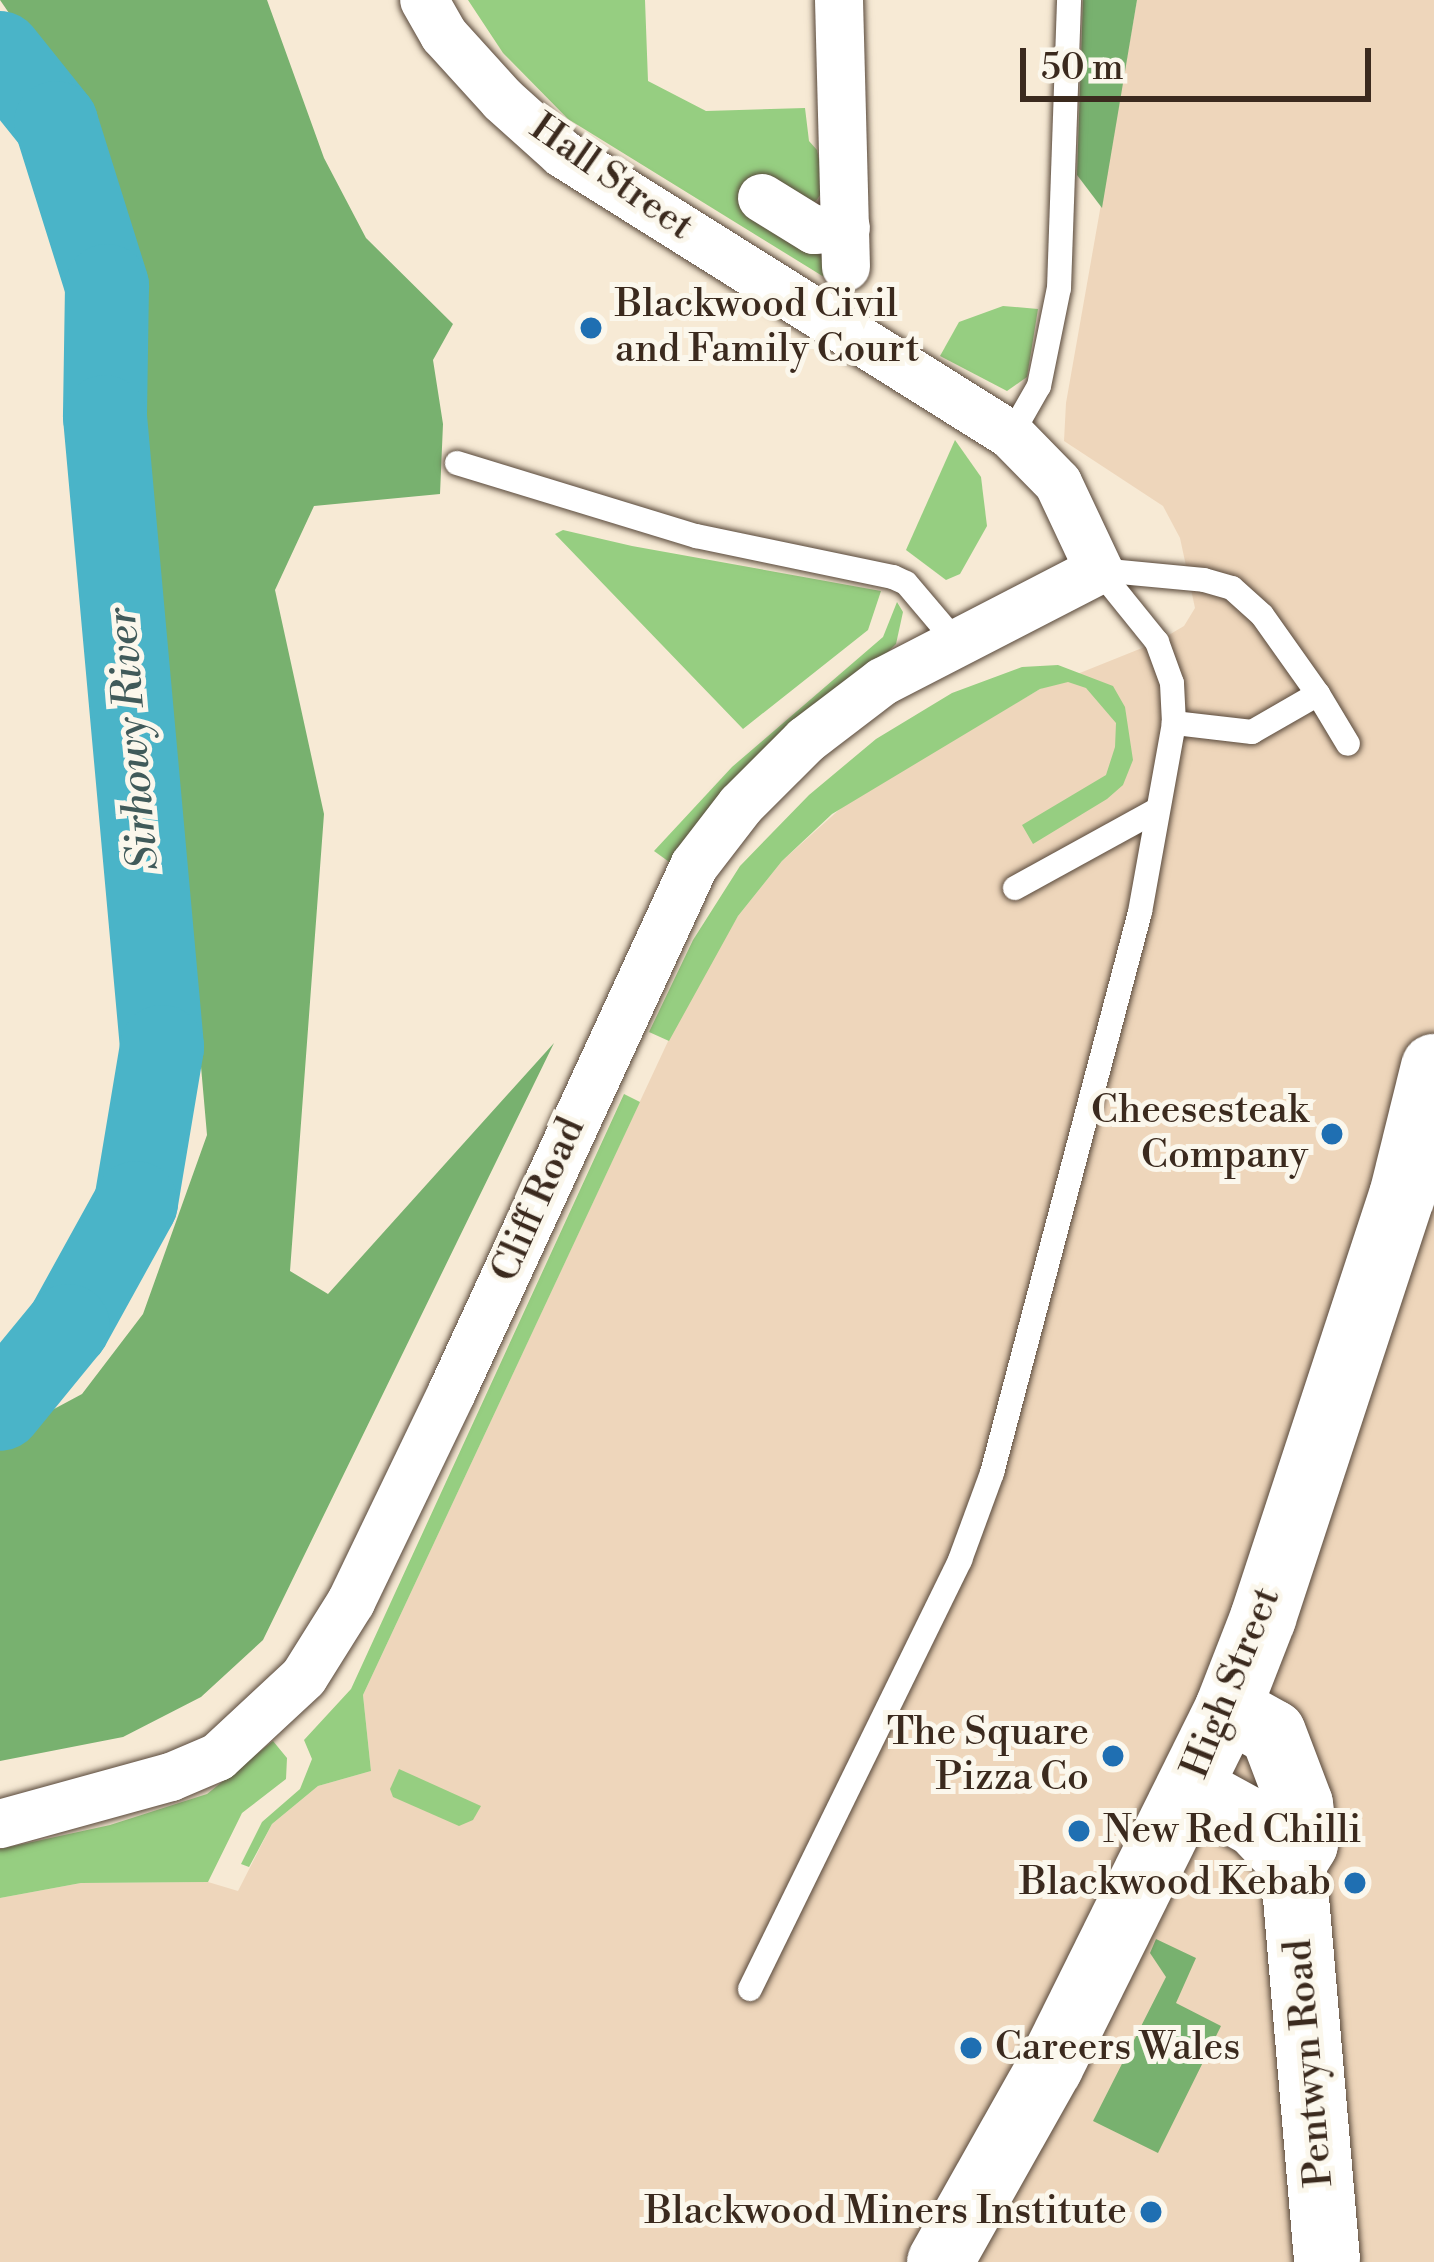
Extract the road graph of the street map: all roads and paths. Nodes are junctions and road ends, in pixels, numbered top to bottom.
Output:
1 (424, 0) edge
2 (839, 0) edge
3 (1069, 0) edge
4 (762, 198) dead end
5 (1011, 434) junction
6 (457, 463) dead end
7 (1099, 570) junction
8 (956, 643) junction
9 (1318, 694) junction
10 (1174, 723) junction
11 (1348, 744) dead end
12 (1155, 812) junction
13 (1015, 888) dead end
14 (1434, 1067) edge
15 (1228, 1708) junction
16 (1190, 1788) junction
17 (0, 1824) edge
18 (1293, 1864) junction
19 (750, 1989) dead end
20 (940, 2262) edge
21 (1328, 2262) edge

1 - 5 street, Hall Street
2 - 4 street
3 - 5 lane
5 - 7 street, Hall Street
6 - 8 lane
7 - 8 street, Cliff Road
7 - 9 lane
7 - 10 lane
8 - 17 street, Cliff Road
9 - 10 lane
9 - 11 lane
10 - 12 lane
12 - 13 lane
12 - 19 lane
14 - 15 main road, High Street
15 - 16 main road, High Street
15 - 18 main road, Pentwyn Road
16 - 18 main road
16 - 20 main road, High Street
18 - 21 main road, Pentwyn Road

